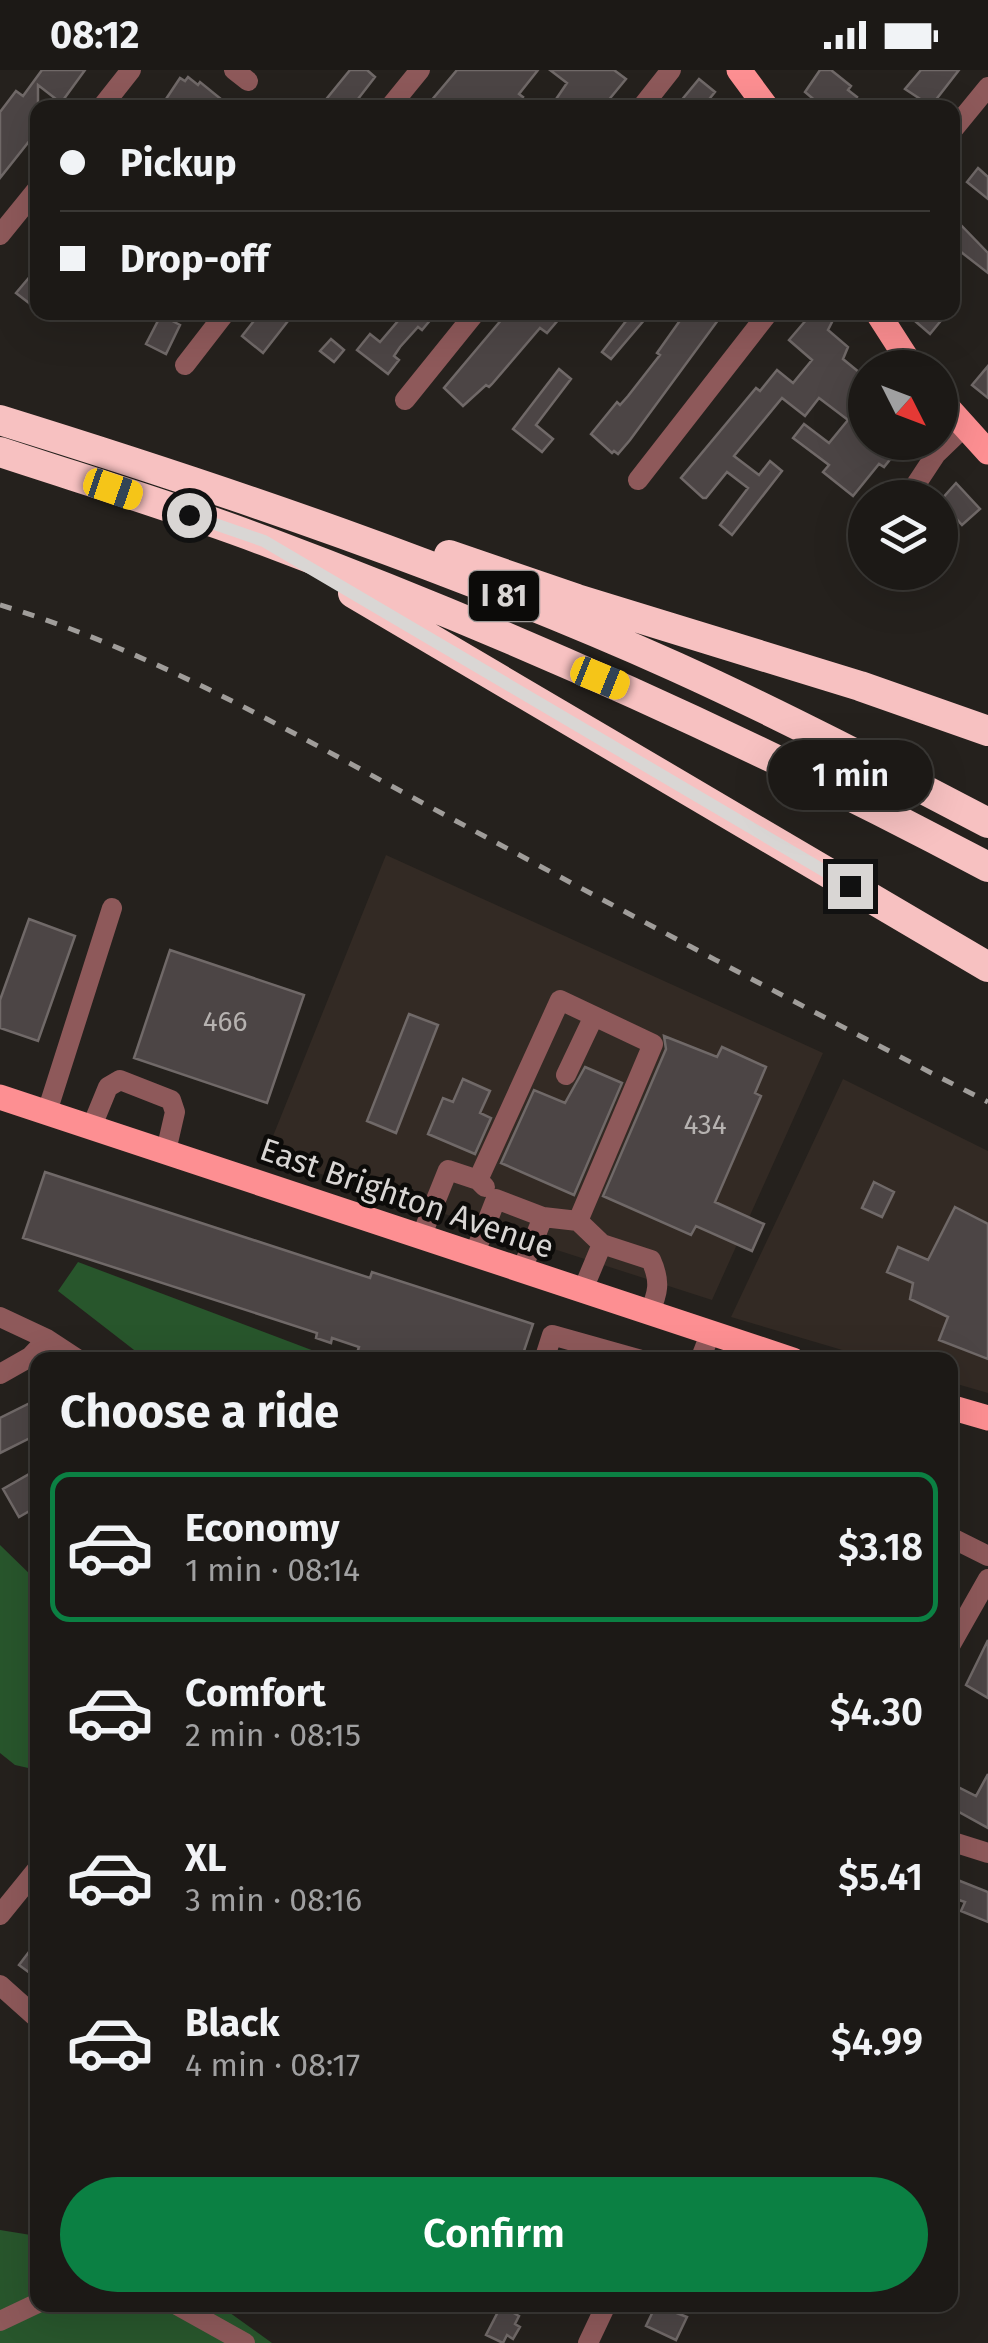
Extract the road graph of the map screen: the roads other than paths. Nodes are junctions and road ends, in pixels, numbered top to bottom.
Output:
1 (131, 70) edge
2 (420, 70) edge
3 (671, 70) edge
4 (739, 70) edge
5 (988, 86) edge
6 (107, 100) edge
7 (396, 100) edge
8 (647, 100) edge
9 (761, 100) edge
10 (960, 121) edge
11 (30, 198) edge
12 (0, 235) edge
13 (220, 320) edge
14 (470, 320) edge
15 (763, 320) edge
16 (882, 320) edge
17 (901, 350) edge
18 (184, 364) dead end
19 (406, 400) dead end
20 (0, 420) edge
21 (958, 420) edge
22 (964, 427) junction
23 (0, 452) edge
24 (988, 452) edge
25 (638, 480) dead end
26 (919, 480) edge
27 (316, 524) junction
28 (264, 541) junction
29 (988, 731) edge
30 (988, 823) edge
31 (988, 867) edge
32 (112, 908) dead end
33 (988, 967) edge
34 (594, 1016) junction
35 (566, 1075) dead end
36 (0, 1097) edge
37 (47, 1112) junction
38 (92, 1126) junction
39 (166, 1151) junction
40 (478, 1180) junction
41 (496, 1199) junction
42 (543, 1217) junction
43 (578, 1222) junction
44 (421, 1238) junction
45 (602, 1244) junction
46 (474, 1256) junction
47 (521, 1272) junction
48 (582, 1292) junction
49 (648, 1314) junction
50 (0, 1317) edge
51 (710, 1334) junction
52 (48, 1339) junction
53 (35, 1352) edge
54 (67, 1352) edge
55 (547, 1352) edge
56 (613, 1352) edge
57 (703, 1352) edge
58 (762, 1352) edge
59 (30, 1357) edge
60 (0, 1374) edge
61 (958, 1409) edge
62 (988, 1418) edge
63 (958, 1541) edge
64 (988, 1556) edge
65 (988, 1578) edge
66 (958, 1632) edge
67 (958, 1844) edge
68 (988, 1854) edge
69 (30, 1878) edge
70 (0, 1914) edge
71 (0, 1984) edge
72 (30, 2012) edge
73 (30, 2307) edge
74 (190, 2312) edge
75 (603, 2312) edge
76 (0, 2321) edge
77 (245, 2343) edge
78 (588, 2343) edge

1 - 6 street
2 - 7 street
3 - 8 street
4 - 9 main road
5 - 10 street
11 - 12 street
13 - 18 street
14 - 19 street
15 - 25 street
16 - 17 main road
20 - 27 highway, I 81
21 - 22 main road
22 - 24 main road
22 - 26 street
23 - 28 highway, I 81
27 - 29 highway
27 - 30 highway, I 81
28 - 31 highway, I 81
28 - 33 highway
32 - 37 street
34 - 35 street
34 - 40 street
34 - 43 street
36 - 37 main road, East Brighton Avenue
37 - 38 main road, East Brighton Avenue
38 - 39 main road, East Brighton Avenue
38 - 39 street
39 - 44 main road, East Brighton Avenue
40 - 41 street
40 - 44 street
41 - 42 street
41 - 46 street
42 - 43 street
42 - 47 street
43 - 45 street
44 - 46 main road, East Brighton Avenue
45 - 48 street
45 - 49 street
46 - 47 main road, East Brighton Avenue
47 - 48 main road, East Brighton Avenue
48 - 49 main road, East Brighton Avenue
49 - 51 main road, East Brighton Avenue
50 - 52 street
51 - 57 street
51 - 58 main road, East Brighton Avenue
52 - 53 street
52 - 54 street
55 - 56 street
59 - 60 street
61 - 62 main road
63 - 64 street
65 - 66 street
67 - 68 street
69 - 70 street
71 - 72 street
73 - 76 street
74 - 77 street
75 - 78 street

